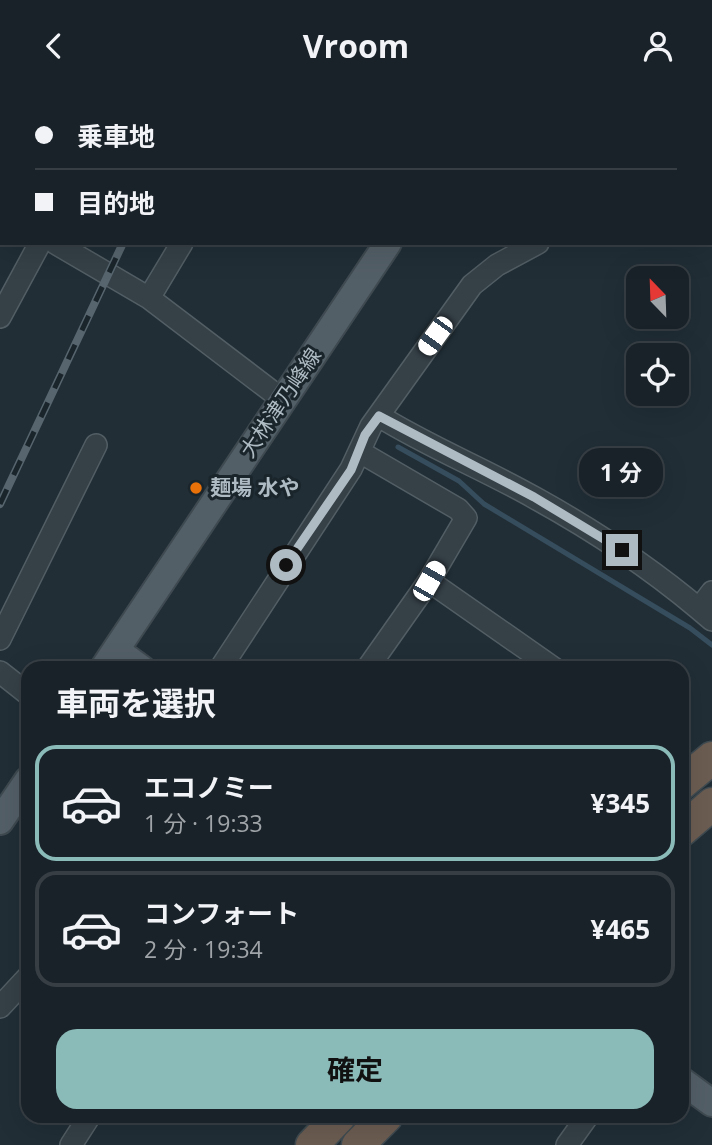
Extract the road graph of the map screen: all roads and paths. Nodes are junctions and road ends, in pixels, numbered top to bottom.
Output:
1 (39, 245) edge
2 (58, 245) edge
3 (181, 245) edge
4 (387, 245) edge
5 (534, 245) edge
6 (149, 298) junction
7 (0, 317) edge
8 (283, 400) junction
9 (379, 416) junction
10 (96, 445) dead end
11 (360, 452) junction
12 (429, 581) junction
13 (708, 607) edge
14 (0, 639) edge
15 (110, 659) edge
16 (225, 661) edge
17 (373, 661) edge
18 (544, 661) edge
19 (0, 672) edge
20 (21, 688) edge
21 (21, 790) edge
22 (712, 804) edge
23 (0, 821) edge
24 (689, 824) edge
25 (21, 984) edge
26 (0, 1007) edge
27 (689, 1086) edge
28 (712, 1103) edge
29 (85, 1123) edge
30 (333, 1123) edge
31 (380, 1123) edge
32 (583, 1123) edge
33 (71, 1145) edge
34 (312, 1145) edge
35 (358, 1145) edge
36 (567, 1145) edge

1 - 7 street
2 - 6 street
3 - 6 street
4 - 8 main road, 大林津乃峰線
5 - 9 street
6 - 8 street
8 - 15 main road, 大林津乃峰線
9 - 11 street
9 - 13 street
10 - 14 street
11 - 12 street
11 - 16 street
12 - 17 street
12 - 18 street
19 - 20 street
21 - 23 main road
22 - 24 highway
25 - 26 street
27 - 28 main road
29 - 33 street
30 - 34 highway
31 - 35 highway
32 - 36 street

